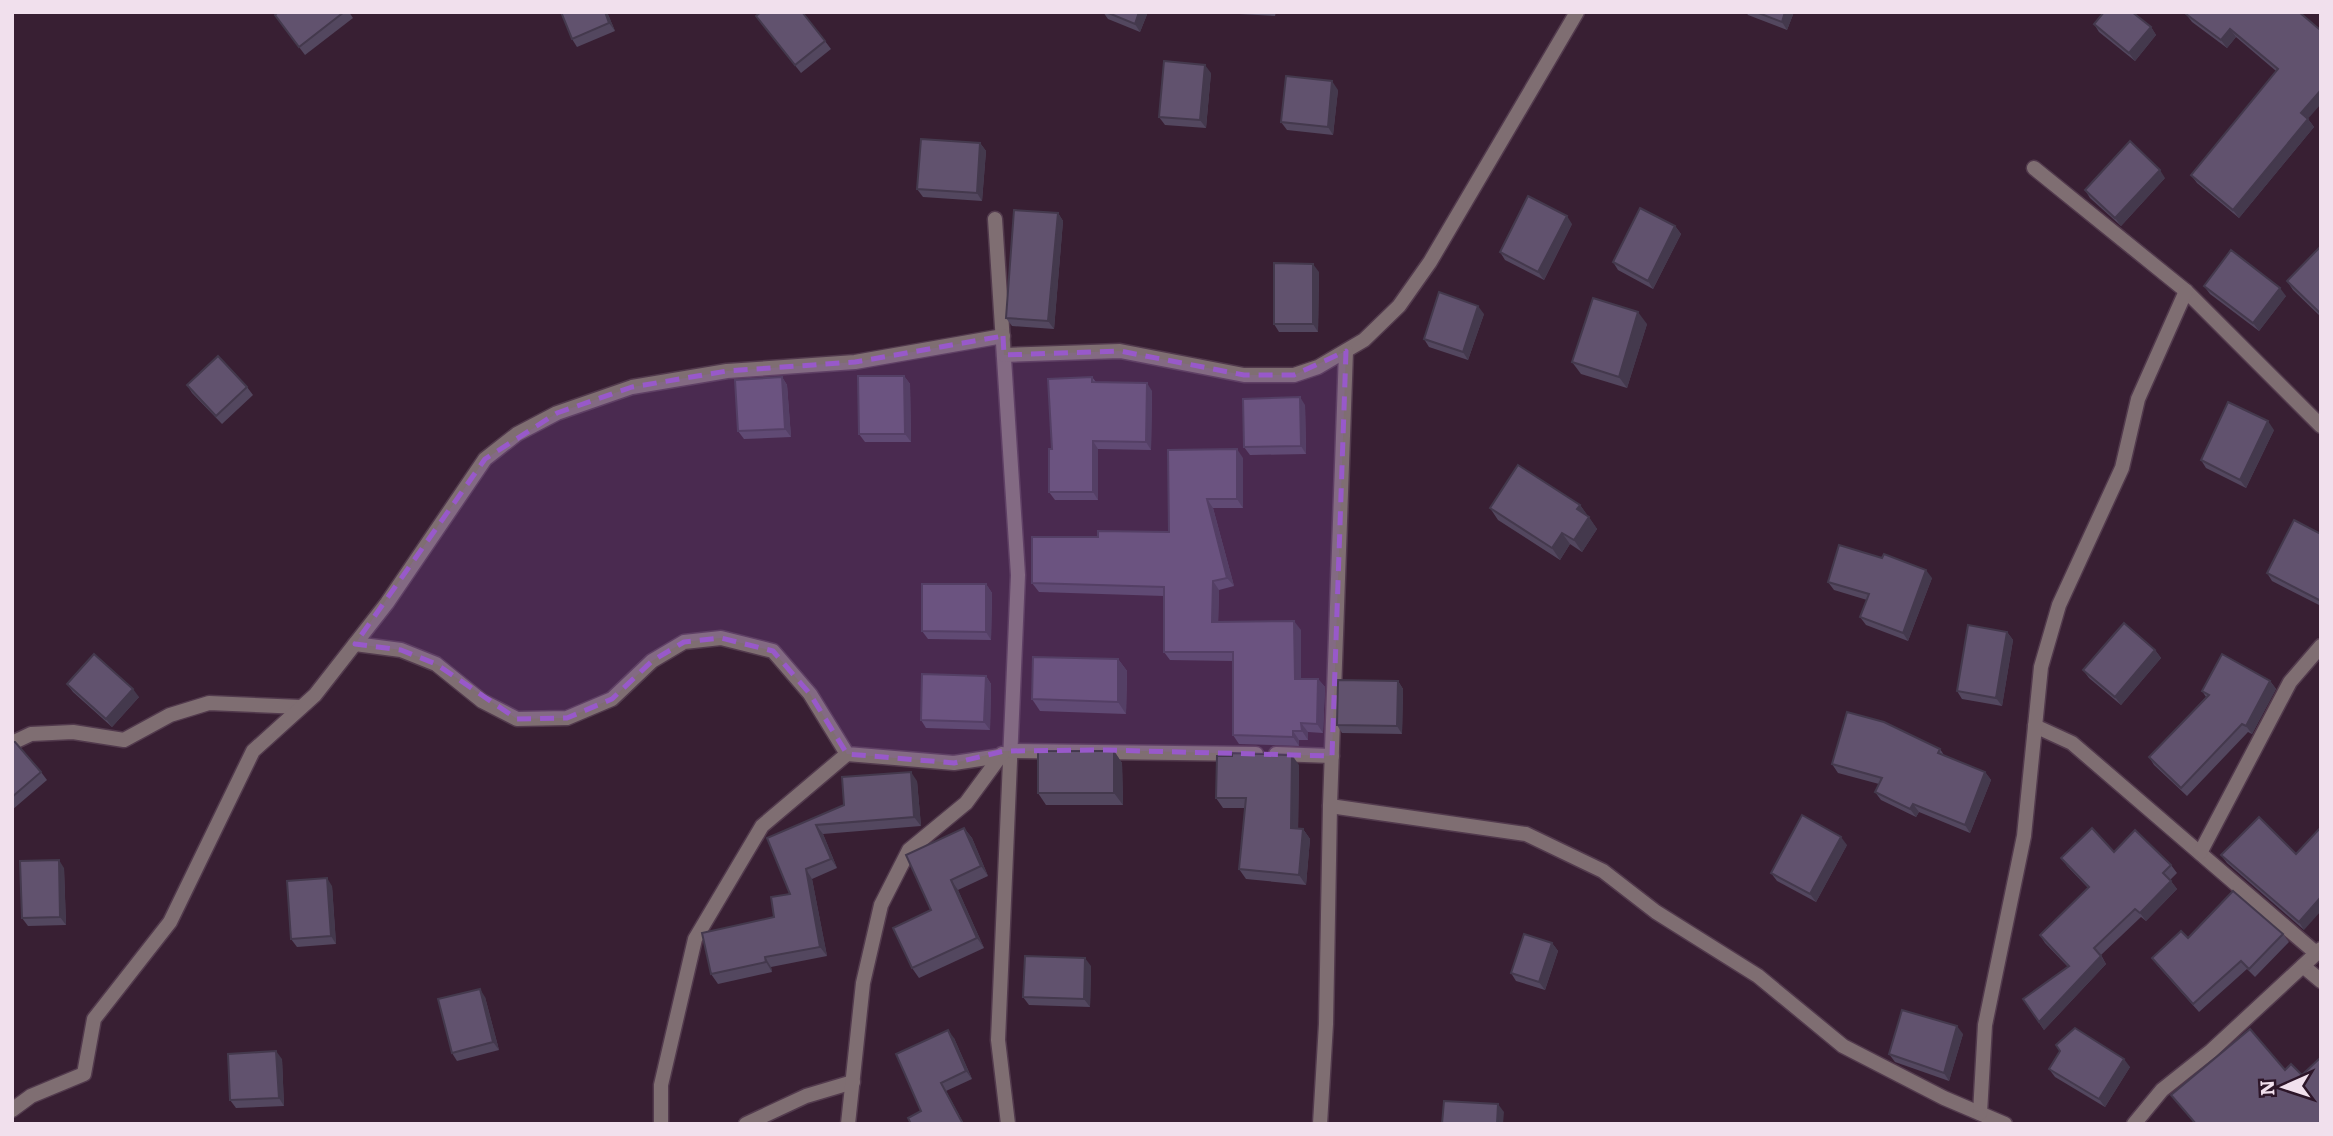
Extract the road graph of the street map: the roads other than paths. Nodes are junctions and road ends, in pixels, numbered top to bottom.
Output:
1 (1577, 12) edge
2 (2034, 169) dead end
3 (995, 219) dead end
4 (2186, 291) junction
5 (1003, 336) junction
6 (1346, 351) junction
7 (1004, 355) junction
8 (2321, 426) edge
9 (355, 644) junction
10 (2321, 646) edge
11 (301, 707) junction
12 (2035, 726) junction
13 (12, 743) edge
14 (1008, 749) junction
15 (848, 754) junction
16 (1332, 756) junction
17 (1330, 806) junction
18 (2200, 853) junction
19 (2318, 951) edge
20 (2303, 966) junction
21 (2321, 981) edge
22 (853, 1082) junction
23 (12, 1110) edge
24 (1980, 1113) junction
25 (662, 1124) edge
26 (747, 1124) edge
27 (848, 1124) edge
28 (1008, 1124) edge
29 (1320, 1124) edge
30 (2005, 1124) edge
31 (2134, 1124) edge

1 - 6 street
2 - 4 street
3 - 5 street
4 - 8 street
4 - 12 street
5 - 7 street
5 - 9 street
6 - 7 street
6 - 16 street
7 - 14 street
9 - 11 street
9 - 15 street
10 - 18 street
11 - 13 street
11 - 23 street
12 - 18 street
12 - 24 street
14 - 15 street
14 - 16 street
14 - 22 street
14 - 28 street
15 - 25 street
16 - 17 street
17 - 24 street
17 - 29 street
18 - 19 street
19 - 20 street
20 - 21 street
20 - 31 street
22 - 26 street
22 - 27 street
24 - 30 street

